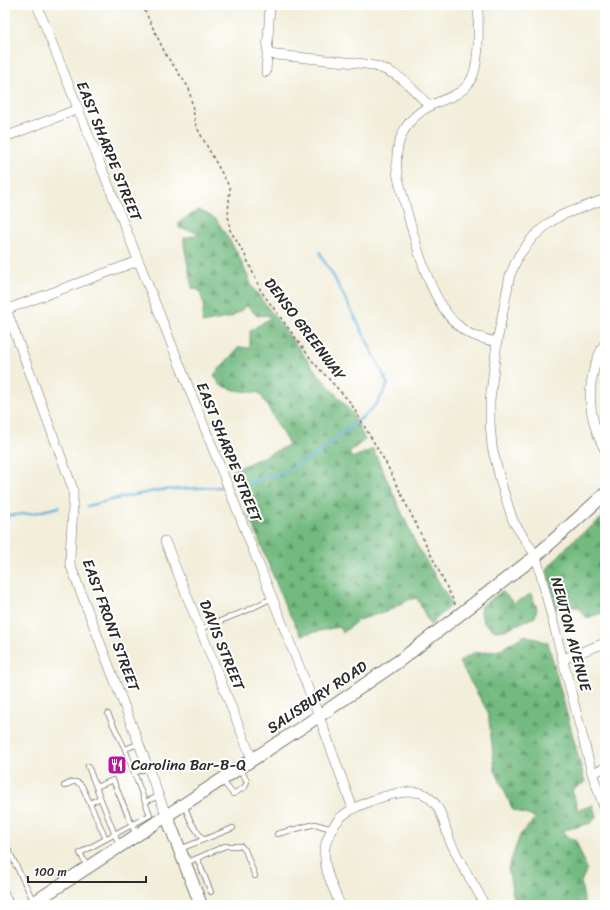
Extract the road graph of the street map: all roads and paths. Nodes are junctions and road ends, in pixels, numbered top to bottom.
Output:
1 (37, 5) edge
2 (142, 5) edge
3 (270, 5) edge
4 (478, 5) edge
5 (267, 54) junction
6 (266, 72) dead end
7 (429, 106) junction
8 (78, 109) junction
9 (5, 137) edge
10 (605, 199) edge
11 (138, 261) junction
12 (5, 309) edge
13 (497, 342) junction
14 (605, 343) edge
15 (605, 450) edge
16 (605, 494) edge
17 (165, 541) dead end
18 (536, 556) junction
19 (272, 598) junction
20 (461, 614) junction
21 (200, 629) junction
22 (605, 643) edge
23 (563, 659) junction
24 (108, 714) dead end
25 (319, 716) junction
26 (138, 744) junction
27 (124, 749) junction
28 (252, 760) junction
29 (88, 766) dead end
30 (148, 768) junction
31 (240, 768) junction
32 (605, 768) edge
33 (134, 773) junction
34 (592, 773) junction
35 (222, 780) junction
36 (64, 786) dead end
37 (96, 787) junction
38 (159, 796) junction
39 (100, 798) junction
40 (145, 802) junction
41 (90, 803) junction
42 (184, 805) junction
43 (353, 808) junction
44 (605, 810) edge
45 (167, 816) junction
46 (152, 819) junction
47 (233, 828) dead end
48 (332, 829) junction
49 (134, 831) junction
50 (278, 834) dead end
51 (114, 835) junction
52 (106, 839) junction
53 (203, 840) junction
54 (101, 842) junction
55 (120, 846) junction
56 (6, 847) edge
57 (179, 849) junction
58 (10, 854) junction
59 (108, 854) junction
60 (5, 856) edge
61 (197, 858) junction
62 (88, 867) junction
63 (187, 869) junction
64 (201, 869) junction
65 (255, 876) dead end
66 (5, 891) edge
67 (210, 892) dead end
68 (32, 904) edge
69 (11, 905) edge
70 (201, 905) edge
71 (340, 905) edge
72 (484, 905) edge

1 - 8 street, EAST SHARPE STREET
2 - 20 path, DENSO GREENWAY
3 - 5 street
4 - 7 street
5 - 6 street
5 - 7 street
7 - 13 street
8 - 9 street
8 - 11 street, EAST SHARPE STREET
10 - 13 street, NEWTON AVENUE
11 - 12 street
11 - 19 street, EAST SHARPE STREET
12 - 26 street, EAST FRONT STREET
13 - 18 street, NEWTON AVENUE
14 - 15 street
16 - 18 street, SALISBURY ROAD
17 - 21 street, DAVIS STREET
18 - 20 street, SALISBURY ROAD
18 - 23 street, NEWTON AVENUE
19 - 21 lane
19 - 25 street, EAST SHARPE STREET
20 - 25 street, SALISBURY ROAD
21 - 28 street, DAVIS STREET
22 - 23 street
23 - 34 street, NEWTON AVENUE
24 - 27 lane
25 - 28 street, SALISBURY ROAD
25 - 43 street, EAST SHARPE STREET
26 - 27 lane
26 - 30 street, EAST FRONT STREET
27 - 33 lane
28 - 31 street, SALISBURY ROAD
29 - 37 lane
30 - 33 lane
30 - 38 street, EAST FRONT STREET
31 - 35 street, SALISBURY ROAD
31 - 35 lane
32 - 34 street
33 - 40 lane
34 - 44 street, NEWTON AVENUE
35 - 42 street, SALISBURY ROAD
36 - 41 lane
37 - 39 lane
37 - 49 lane
38 - 40 lane
38 - 45 street, EAST FRONT STREET
39 - 41 lane
39 - 51 lane
40 - 46 lane
41 - 52 lane
42 - 45 street, SALISBURY ROAD
42 - 53 lane
43 - 48 street
43 - 72 street
45 - 46 street, SALISBURY ROAD
45 - 57 street, EAST FRONT STREET
46 - 49 street, SALISBURY ROAD
47 - 53 lane
48 - 50 lane
48 - 71 street
49 - 51 lane
49 - 55 street, SALISBURY ROAD
51 - 52 lane
51 - 55 lane
52 - 54 lane
53 - 57 lane
54 - 59 lane
54 - 62 lane
55 - 59 street, SALISBURY ROAD
56 - 58 lane
57 - 63 street, EAST FRONT STREET
58 - 60 lane
58 - 68 lane
59 - 62 street, SALISBURY ROAD
61 - 63 lane
61 - 64 lane
61 - 65 lane
62 - 68 street, SALISBURY ROAD
63 - 64 lane
63 - 70 street, EAST FRONT STREET
64 - 67 lane
66 - 69 lane

